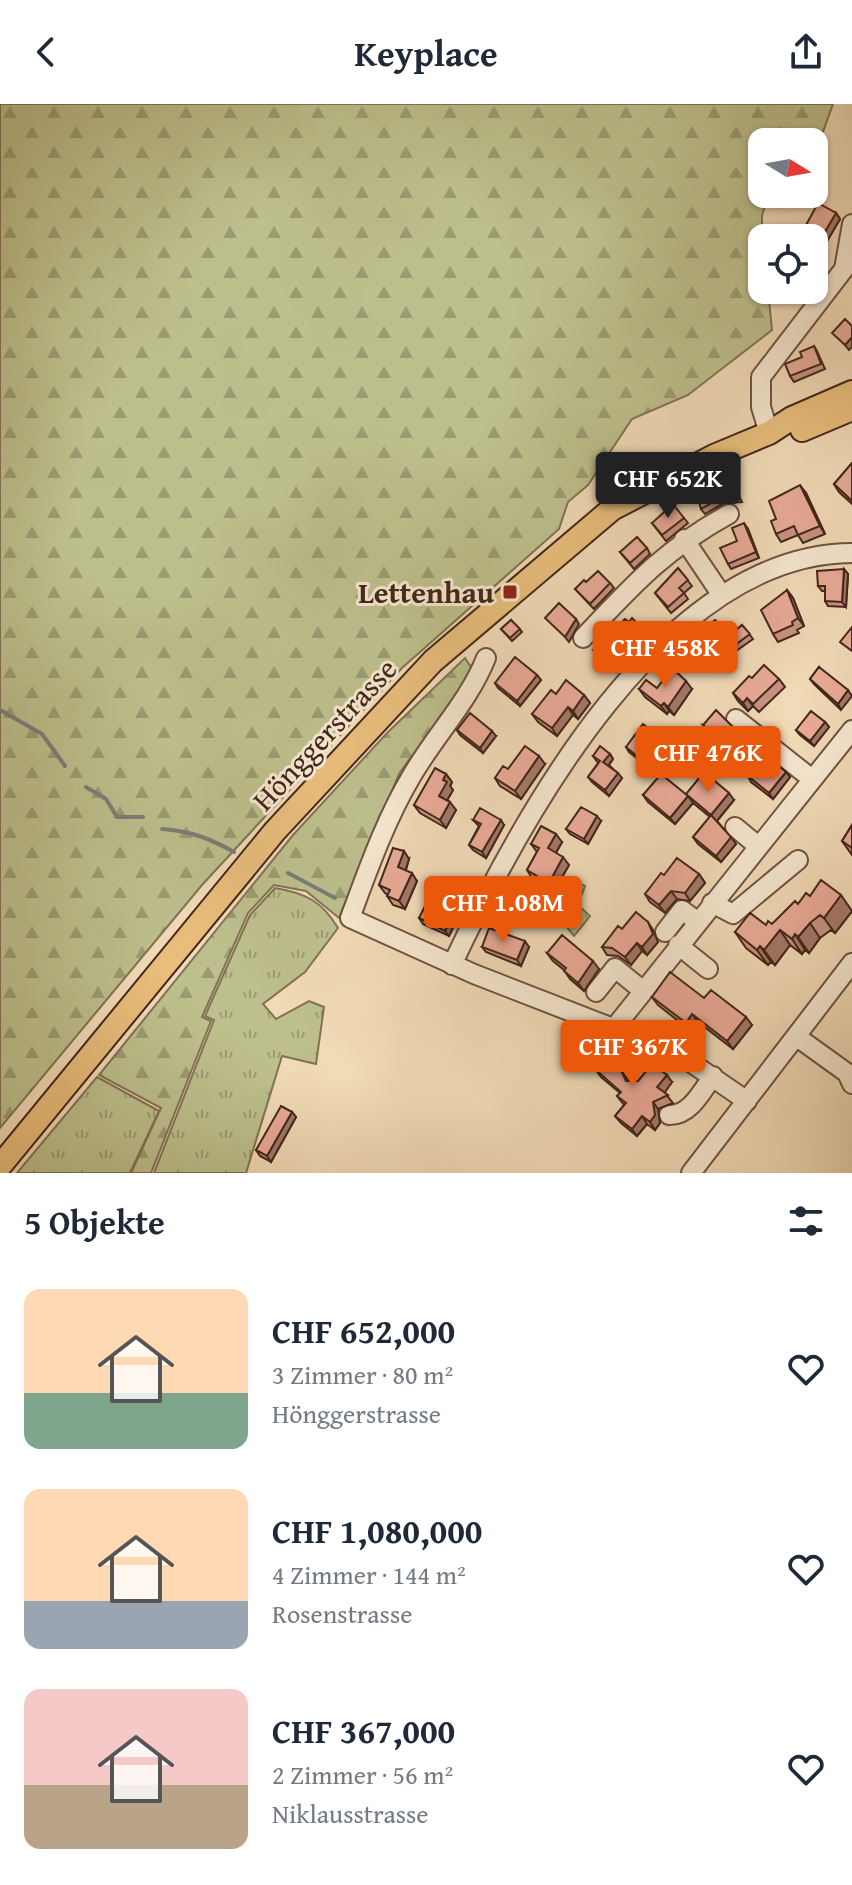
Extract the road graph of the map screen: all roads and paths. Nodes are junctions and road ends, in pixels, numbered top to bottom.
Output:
1 (852, 224) edge
2 (852, 392) edge
3 (852, 409) edge
4 (769, 433) junction
5 (729, 514) dead end
6 (684, 539) junction
7 (852, 553) edge
8 (721, 594) junction
9 (583, 638) dead end
10 (486, 658) dead end
11 (736, 719) dead end
12 (852, 730) edge
13 (812, 779) junction
14 (735, 827) dead end
15 (758, 846) junction
16 (798, 860) dead end
17 (712, 903) junction
18 (672, 938) junction
19 (852, 963) edge
20 (452, 965) junction
21 (708, 969) dead end
22 (642, 990) junction
23 (596, 992) dead end
24 (615, 1027) junction
25 (797, 1037) junction
26 (661, 1046) junction
27 (713, 1076) junction
28 (638, 1078) edge
29 (852, 1084) edge
30 (747, 1101) junction
31 (669, 1115) dead end
32 (0, 1166) edge
33 (691, 1173) edge

1 - 4 street
2 - 4 main road, Hönggerstrasse
3 - 4 main road, Hönggerstrasse
4 - 32 main road, Hönggerstrasse
5 - 6 street
6 - 8 street
6 - 9 street
7 - 8 street
8 - 20 street
10 - 20 street
11 - 13 street
12 - 13 street
13 - 15 street
14 - 15 street
15 - 17 street
16 - 17 street
17 - 18 street
18 - 21 street
18 - 22 street
19 - 25 street
20 - 24 street
22 - 23 street
22 - 24 street
24 - 26 street
25 - 29 street
25 - 30 street
26 - 27 street
26 - 28 street
27 - 30 street
27 - 31 street
30 - 33 street

